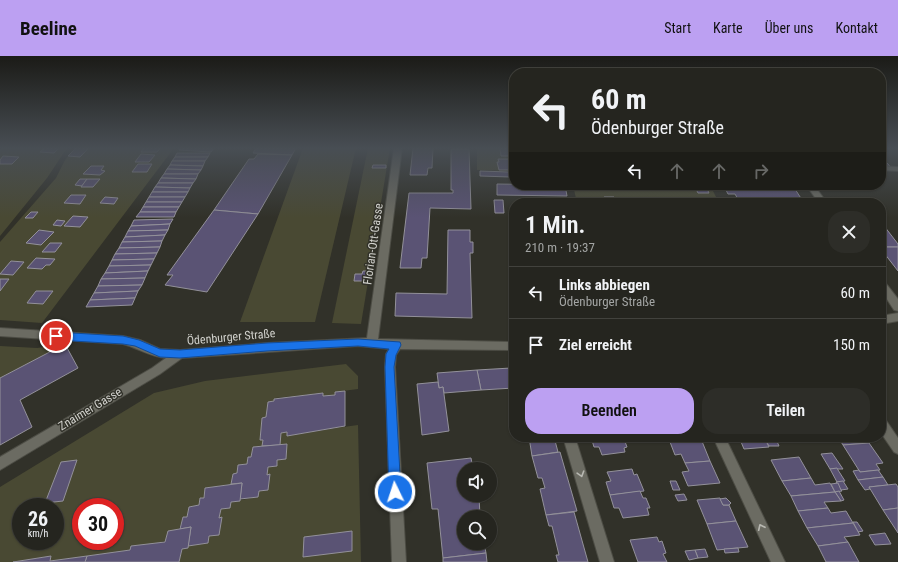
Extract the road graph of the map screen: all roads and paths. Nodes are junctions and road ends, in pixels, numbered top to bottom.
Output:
1 (395, 172) edge
2 (886, 290) edge
3 (898, 307) edge
4 (898, 317) edge
5 (886, 319) edge
6 (0, 332) edge
7 (372, 343) junction
8 (396, 345) junction
9 (509, 346) edge
10 (180, 354) junction
11 (886, 430) edge
12 (571, 442) edge
13 (721, 442) edge
14 (898, 448) edge
15 (0, 464) edge
16 (399, 562) edge
17 (607, 562) edge
18 (778, 562) edge

1 - 7 street, Florian-Ott-Gasse
2 - 3 street
4 - 5 street
6 - 10 street, Ödenburger Straße
7 - 8 street, Ödenburger Straße
7 - 10 street, Ödenburger Straße
8 - 9 street, Ödenburger Straße
8 - 16 street
10 - 15 street, Znaimer Gasse
11 - 14 street
12 -> 17 street
18 -> 13 street

